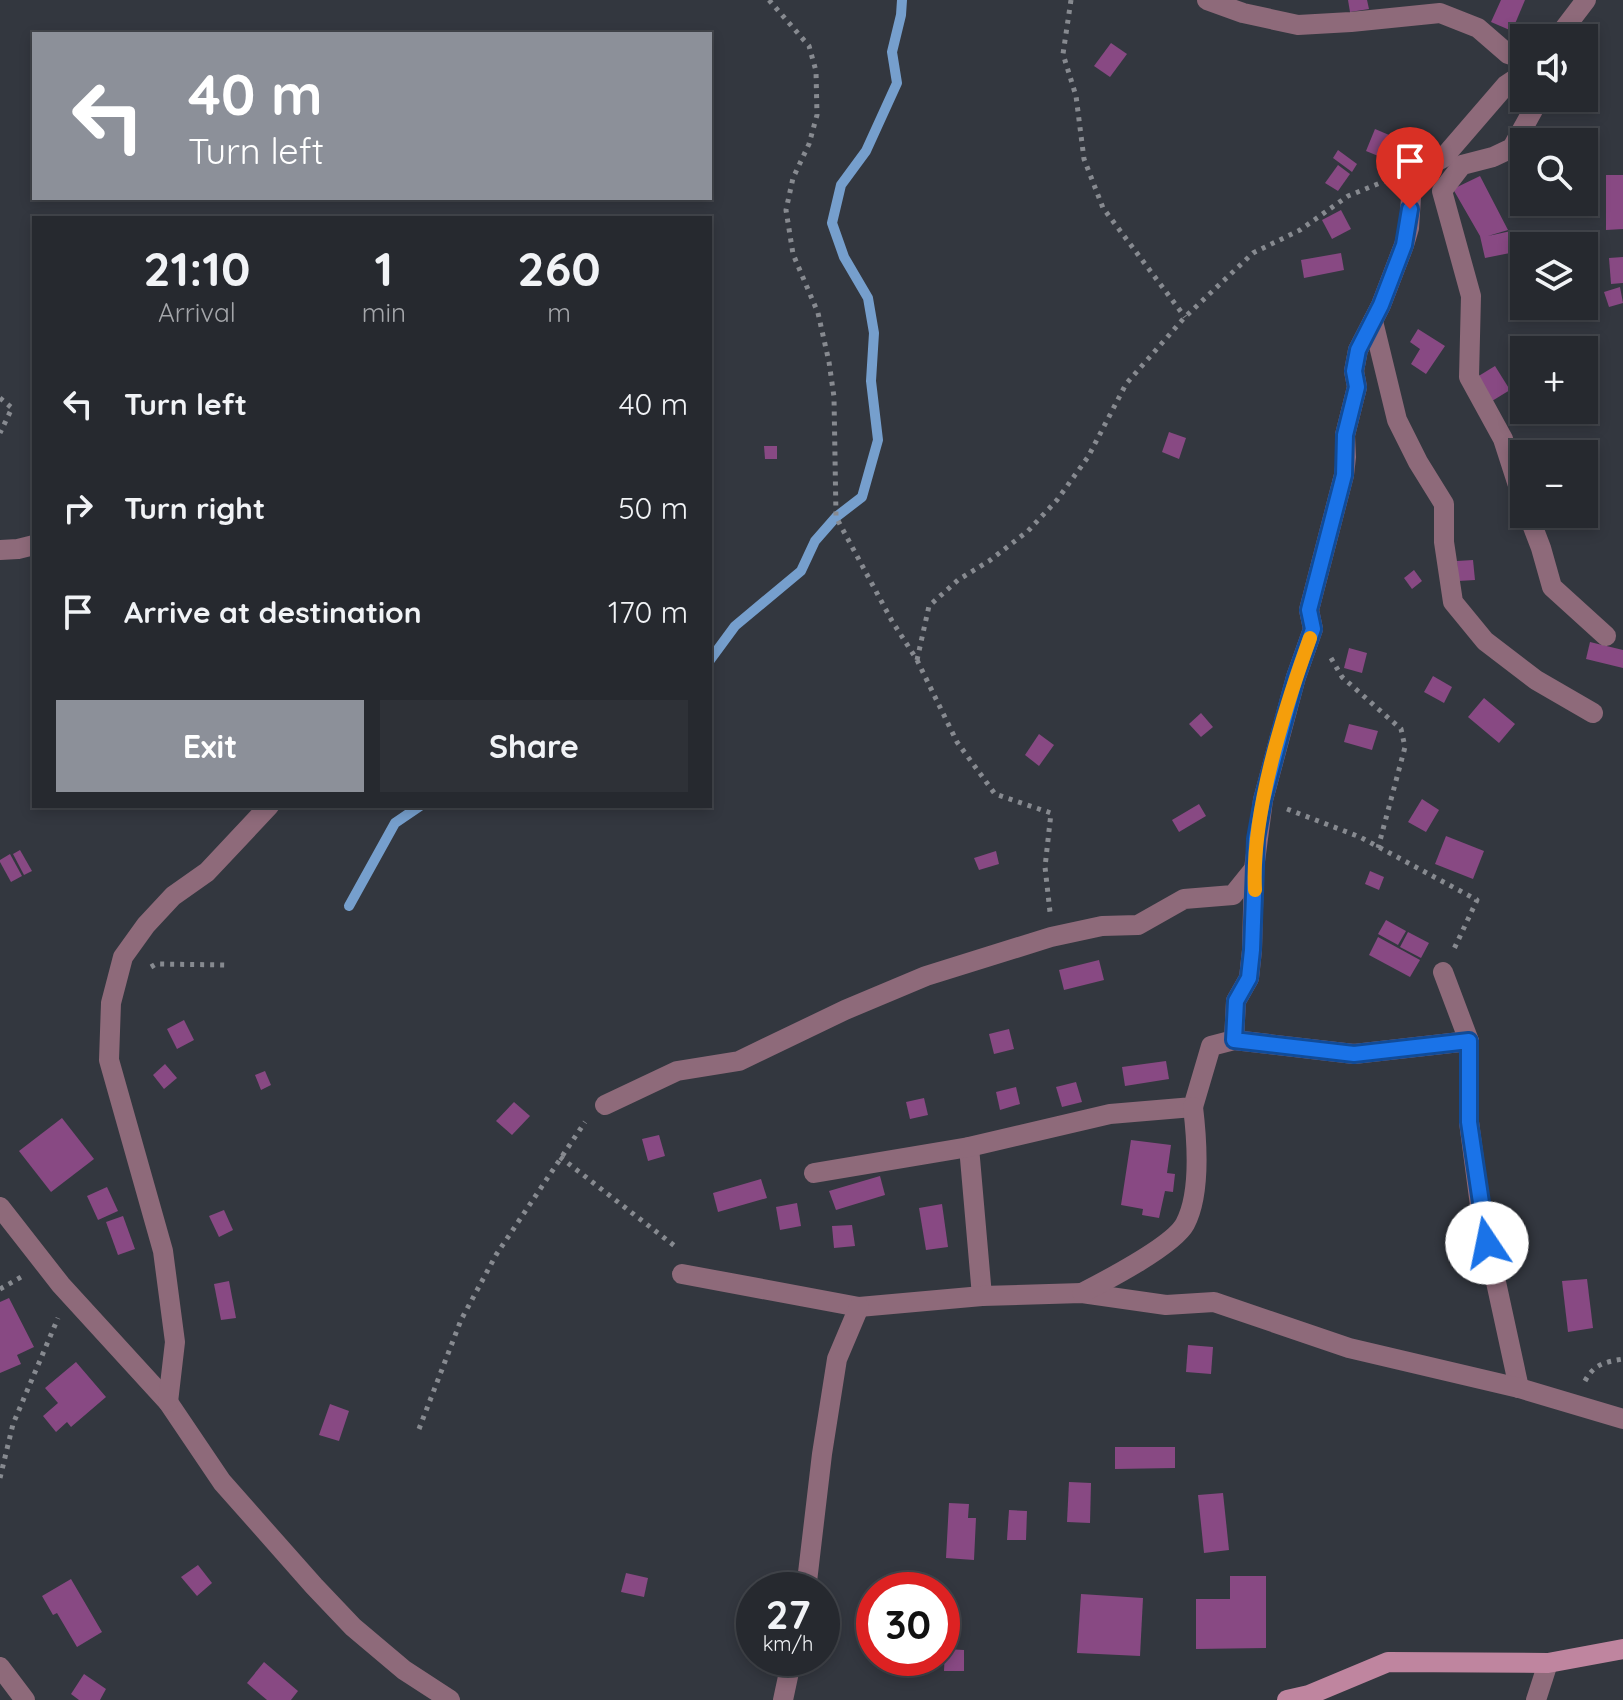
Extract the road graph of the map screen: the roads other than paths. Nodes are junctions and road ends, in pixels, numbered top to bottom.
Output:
1 (1207, 0) edge
2 (1586, 0) edge
3 (1568, 24) edge
4 (1510, 55) edge
5 (1510, 82) edge
6 (1532, 112) edge
7 (1373, 321) junction
8 (1510, 461) edge
9 (1533, 528) edge
10 (32, 545) edge
11 (0, 550) edge
12 (1606, 636) dead end
13 (1593, 713) dead end
14 (267, 808) edge
15 (1254, 869) junction
16 (1443, 972) road end
17 (1234, 1040) junction
18 (1469, 1041) junction
19 (605, 1105) road end
20 (1193, 1107) junction
21 (969, 1147) junction
22 (814, 1173) dead end
23 (0, 1207) edge
24 (682, 1274) road end
25 (1082, 1293) junction
26 (982, 1296) junction
27 (859, 1307) junction
28 (1519, 1388) junction
29 (168, 1402) junction
30 (1623, 1419) edge
31 (808, 1572) edge
32 (1623, 1649) edge
33 (1548, 1663) junction
34 (0, 1667) edge
35 (788, 1676) edge
36 (25, 1700) edge
37 (450, 1700) edge
38 (783, 1700) edge
39 (1287, 1700) edge
40 (1536, 1700) edge

1 - 4 street
2 - 3 street
5 - 7 street
6 - 8 street
7 - 13 street
7 - 15 street
9 - 12 street
10 - 11 street
14 - 29 street
15 - 17 street
15 - 19 street
16 - 18 street
17 - 18 street
17 - 20 street
18 - 28 street
20 - 21 street
20 - 25 street
21 - 22 street
21 - 26 street
23 - 29 street
24 - 27 street
25 - 26 street
25 - 28 street
26 - 27 street
27 - 31 street
28 - 30 street
29 - 37 street
32 - 33 street
33 - 39 street
33 - 40 street
34 - 36 street
35 - 38 street

